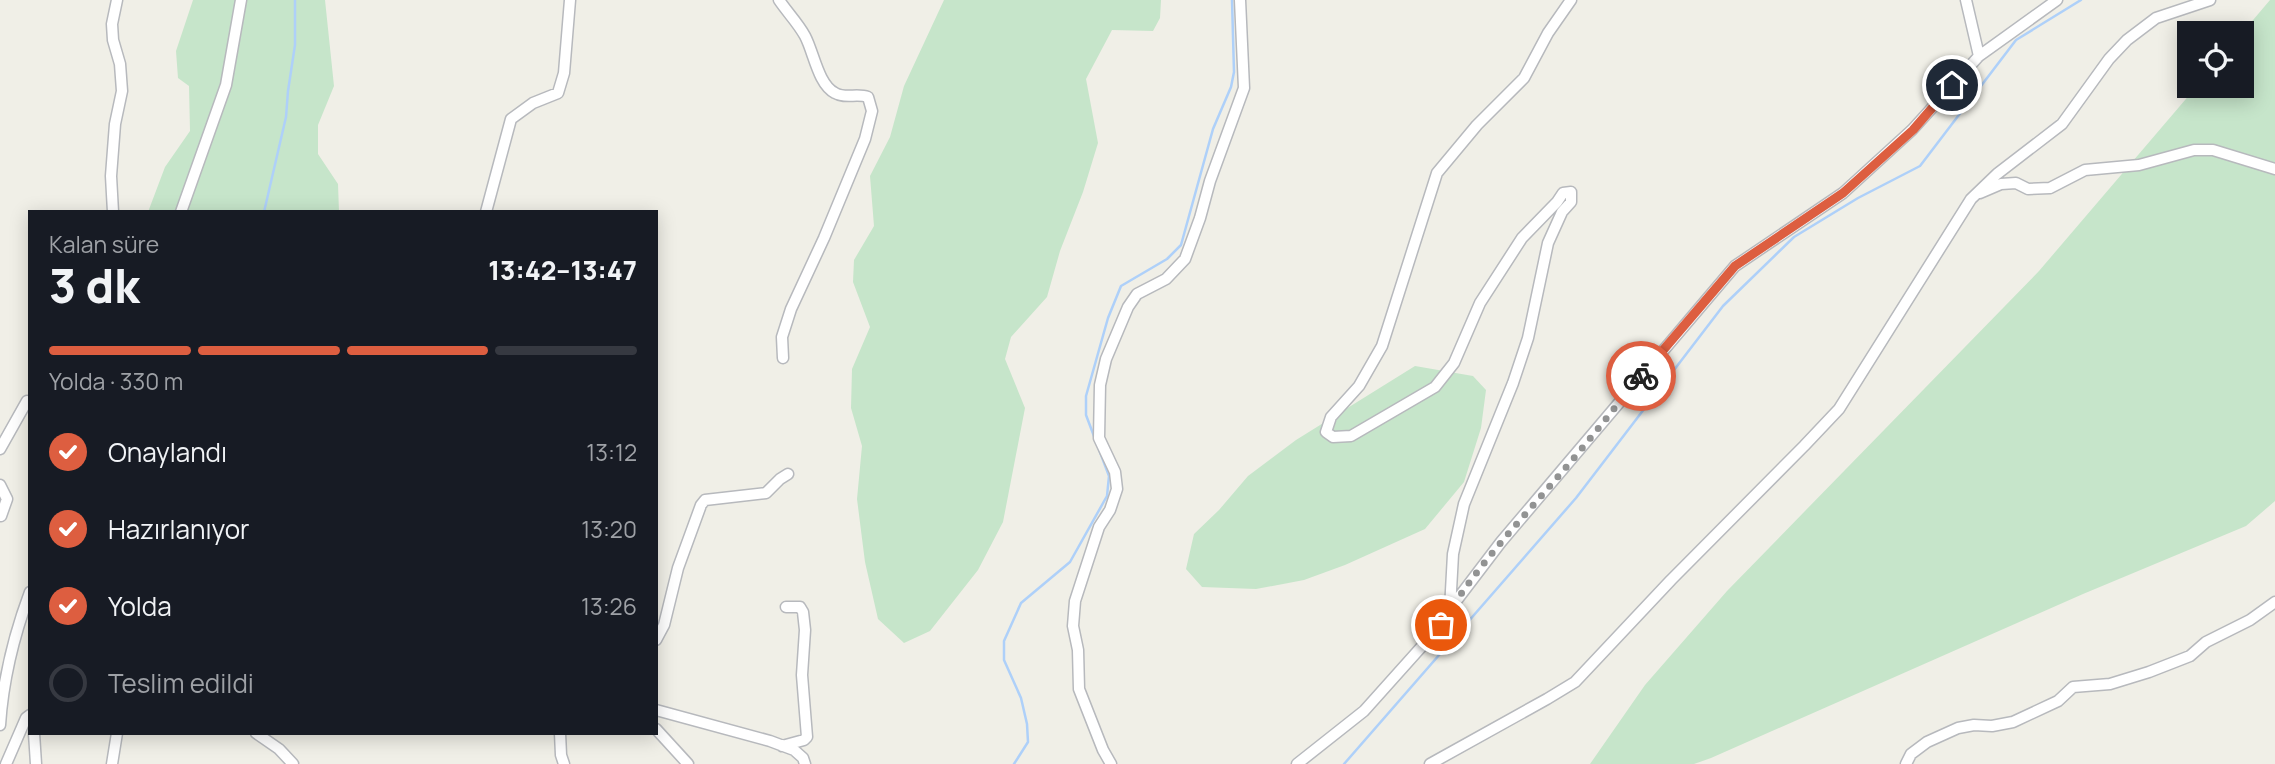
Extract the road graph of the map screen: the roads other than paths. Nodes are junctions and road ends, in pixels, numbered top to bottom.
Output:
1 (117, 0) edge
2 (241, 0) edge
3 (570, 0) edge
4 (779, 0) edge
5 (1240, 0) edge
6 (1571, 0) edge
7 (1966, 0) edge
8 (2057, 0) edge
9 (2210, 0) edge
10 (1979, 56) junction
11 (2275, 169) edge
12 (1977, 194) junction
13 (113, 210) edge
14 (182, 210) edge
15 (487, 210) edge
16 (783, 358) dead end
17 (28, 404) edge
18 (0, 449) edge
19 (788, 474) dead end
20 (0, 485) edge
21 (1, 516) edge
22 (28, 597) edge
23 (2275, 602) edge
24 (786, 607) dead end
25 (1450, 609) junction
26 (658, 636) edge
27 (1, 704) edge
28 (658, 711) edge
29 (28, 717) edge
30 (0, 725) edge
31 (658, 731) edge
32 (34, 735) edge
33 (117, 735) edge
34 (259, 735) edge
35 (560, 735) edge
36 (782, 746) junction
37 (6, 764) edge
38 (36, 764) edge
39 (112, 764) edge
40 (293, 764) edge
41 (564, 764) edge
42 (688, 764) edge
43 (805, 764) edge
44 (1111, 764) edge
45 (1297, 764) edge
46 (1430, 764) edge
47 (1906, 764) edge

1 - 13 street
2 - 14 street
3 - 15 street
4 - 16 street
5 - 44 street
6 - 25 street
7 - 10 street
8 - 10 street
9 - 12 street
10 - 25 street
11 - 12 street
12 - 46 street
17 - 18 street
19 - 26 street
20 - 21 street
22 - 27 street
23 - 47 street
24 - 36 street
25 - 45 street
27 - 30 street
28 - 36 street
29 - 37 street
31 - 42 street
32 - 38 street
33 - 39 street
34 - 40 street
35 - 41 street
36 - 43 street

